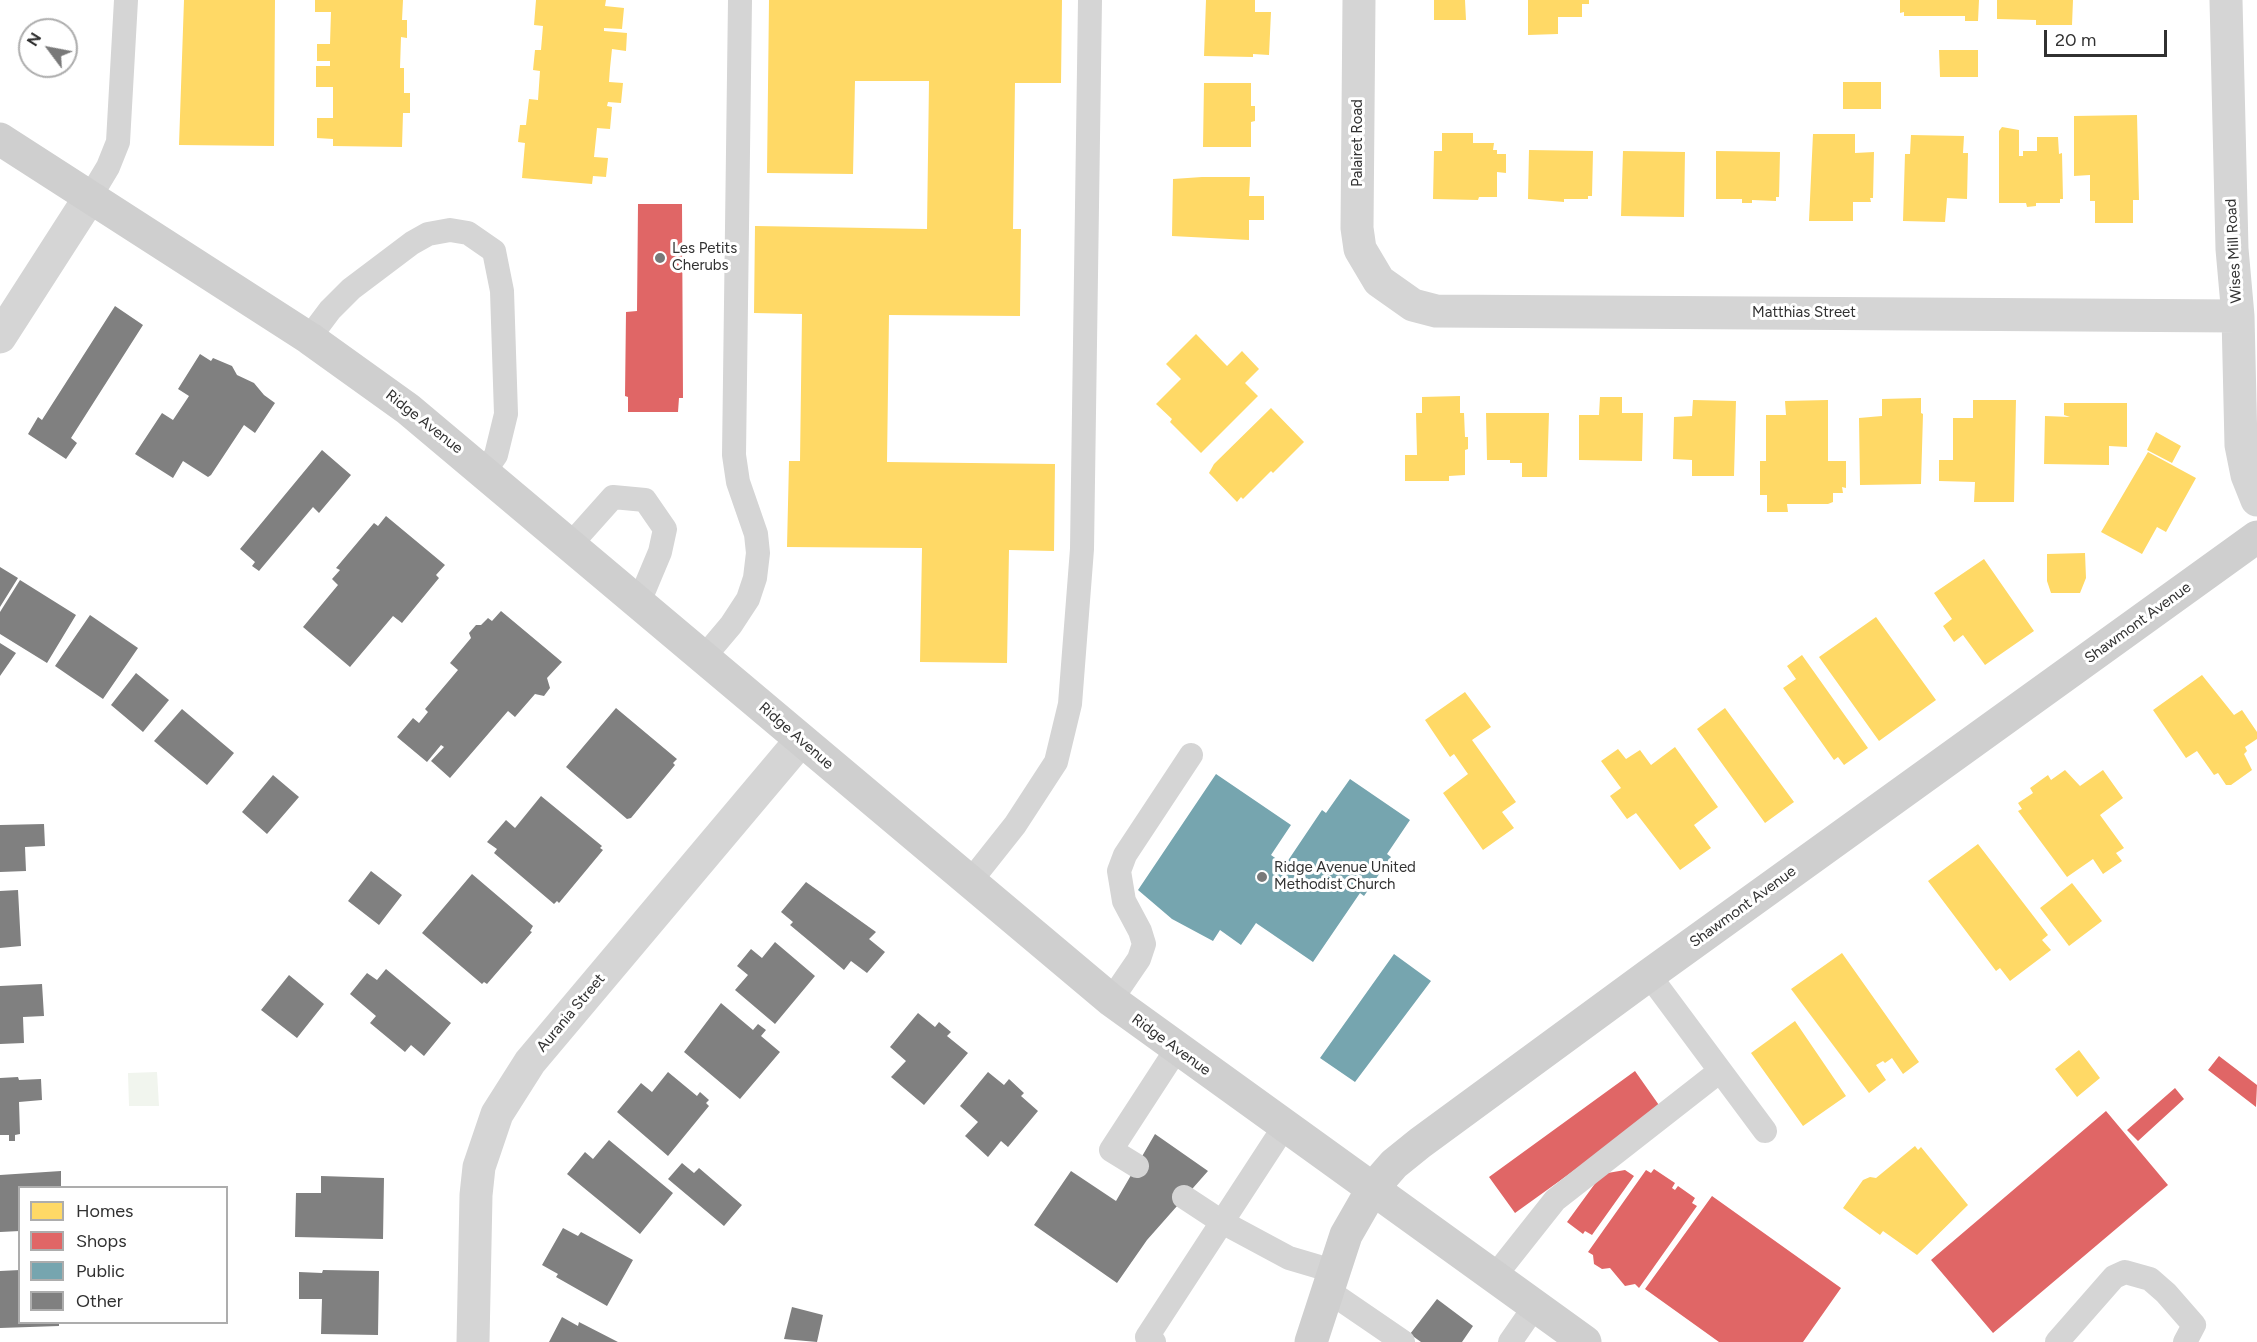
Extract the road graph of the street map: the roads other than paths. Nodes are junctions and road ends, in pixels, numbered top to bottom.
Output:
1 (126, 0) edge
2 (740, 0) edge
3 (1090, 0) edge
4 (1359, 0) edge
5 (2226, 0) edge
6 (0, 139) edge
7 (90, 197) junction
8 (1378, 281) joint
9 (2238, 315) junction
10 (0, 337) edge
11 (309, 339) junction
12 (485, 471) junction
13 (2257, 500) edge
14 (2257, 537) edge
15 (571, 544) junction
16 (639, 602) junction
17 (704, 657) junction
18 (801, 741) junction
19 (1191, 755) dead end
20 (969, 883) junction
21 (1649, 975) junction
22 (1111, 1000) junction
23 (1176, 1050) junction
24 (1720, 1071) junction
25 (1284, 1127) junction
26 (1765, 1131) dead end
27 (1137, 1166) dead end
28 (1372, 1188) junction
29 (1184, 1197) dead end
30 (1222, 1222) junction
31 (1494, 1277) junction
32 (1330, 1280) junction
33 (1534, 1306) junction
34 (1568, 1337) edge
35 (473, 1342) edge
36 (1154, 1342) edge
37 (1311, 1342) edge
38 (1403, 1342) edge
39 (1510, 1342) edge
40 (2057, 1342) edge
41 (2185, 1342) edge

1 - 7 lane
2 - 17 lane
3 - 20 lane
4 - 8 street, Palairet Road
5 - 9 street, Wises Mill Road
6 - 7 main road, Ridge Avenue
7 - 10 street
7 - 11 main road, Ridge Avenue
8 - 9 street, Matthias Street
9 - 13 street, Wises Mill Road
11 - 12 main road, Ridge Avenue
11 - 12 lane
12 - 15 main road, Ridge Avenue
14 - 21 main road, Shawmont Avenue
15 - 16 main road, Ridge Avenue
15 - 16 lane
16 - 17 main road, Ridge Avenue
17 - 18 main road, Ridge Avenue
18 - 20 main road, Ridge Avenue
18 - 35 street, Aurania Street
19 - 22 lane
20 - 22 main road, Ridge Avenue
21 - 24 lane
21 - 28 main road, Shawmont Avenue
22 - 23 main road, Ridge Avenue
23 - 25 main road, Ridge Avenue
23 - 27 lane
24 - 26 lane
24 - 31 lane
25 - 28 main road, Ridge Avenue
25 - 30 lane
28 - 31 main road, Ridge Avenue
28 - 32 main road, Shawmont Avenue
29 - 30 lane
30 - 32 lane
30 - 36 lane
31 - 33 main road, Ridge Avenue
32 - 37 main road, Shawmont Avenue
32 - 38 lane
33 - 34 main road, Ridge Avenue
33 - 39 lane
40 - 41 lane

